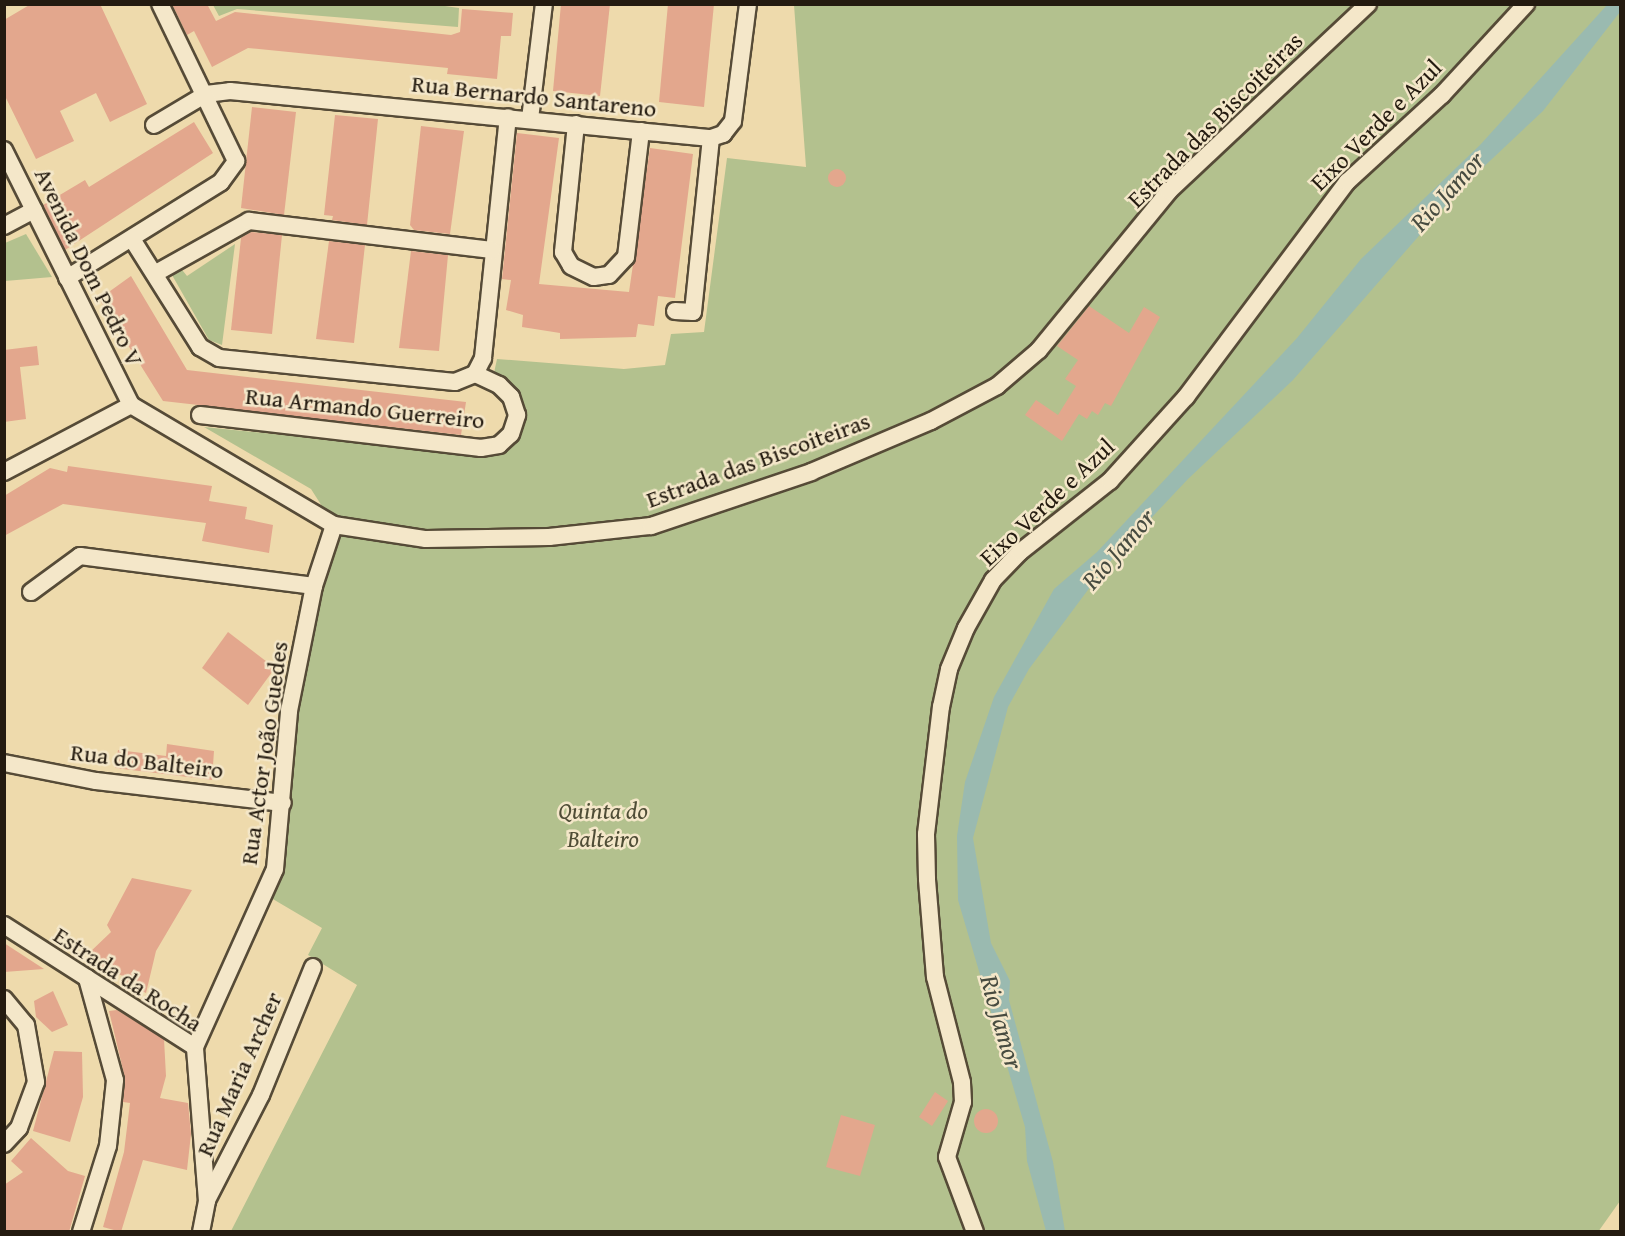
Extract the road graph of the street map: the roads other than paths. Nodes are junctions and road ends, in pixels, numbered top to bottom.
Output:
1 (160, 4) edge
2 (544, 4) edge
3 (748, 4) edge
4 (1368, 4) edge
5 (1526, 4) edge
6 (206, 94) junction
7 (508, 117) junction
8 (530, 118) junction
9 (576, 124) junction
10 (154, 125) dead end
11 (641, 131) junction
12 (711, 138) junction
13 (4, 150) edge
14 (34, 210) junction
15 (4, 226) edge
16 (132, 239) junction
17 (492, 250) junction
18 (156, 273) junction
19 (67, 278) junction
20 (675, 311) dead end
21 (475, 374) junction
22 (131, 405) junction
23 (200, 415) dead end
24 (4, 472) edge
25 (334, 525) junction
26 (314, 586) junction
27 (31, 592) dead end
28 (4, 763) edge
29 (283, 802) junction
30 (4, 925) edge
31 (313, 967) dead end
32 (87, 978) junction
33 (4, 999) edge
34 (195, 1047) junction
35 (4, 1144) edge
36 (207, 1201) junction
37 (81, 1232) edge
38 (201, 1232) edge
39 (975, 1232) edge

1 - 6 street
2 - 8 street
3 - 12 street
4 - 25 street, Estrada das Biscoiteiras
5 - 39 street, Eixo Verde e Azul
6 - 7 street, Rua Bernardo Santareno
6 - 10 street
6 - 16 street
7 - 8 street, Rua Bernardo Santareno
7 - 17 street
8 - 9 street, Rua Bernardo Santareno
9 - 11 street, Rua Bernardo Santareno
9 - 11 street
11 - 12 street, Rua Bernardo Santareno
12 - 20 street
13 - 14 street, Avenida Dom Pedro V
14 - 15 street
14 - 19 street, Avenida Dom Pedro V
16 - 18 street
16 - 19 street
17 - 18 street
17 - 21 street
18 - 21 street
19 - 22 street, Avenida Dom Pedro V
21 - 23 street, Rua Armando Guerreiro
22 - 24 street
22 - 25 street, Estrada das Biscoiteiras
25 - 26 street, Rua Actor João Guedes
26 - 27 street
26 - 29 street, Rua Actor João Guedes
28 - 29 street, Rua do Balteiro
29 - 34 street, Rua Actor João Guedes
30 - 32 street, Estrada da Rocha
31 - 36 street, Rua Maria Archer
32 - 34 street, Estrada da Rocha
32 - 37 street
33 - 35 street
34 - 36 street, Estrada da Rocha
36 - 38 street, Estrada da Rocha

